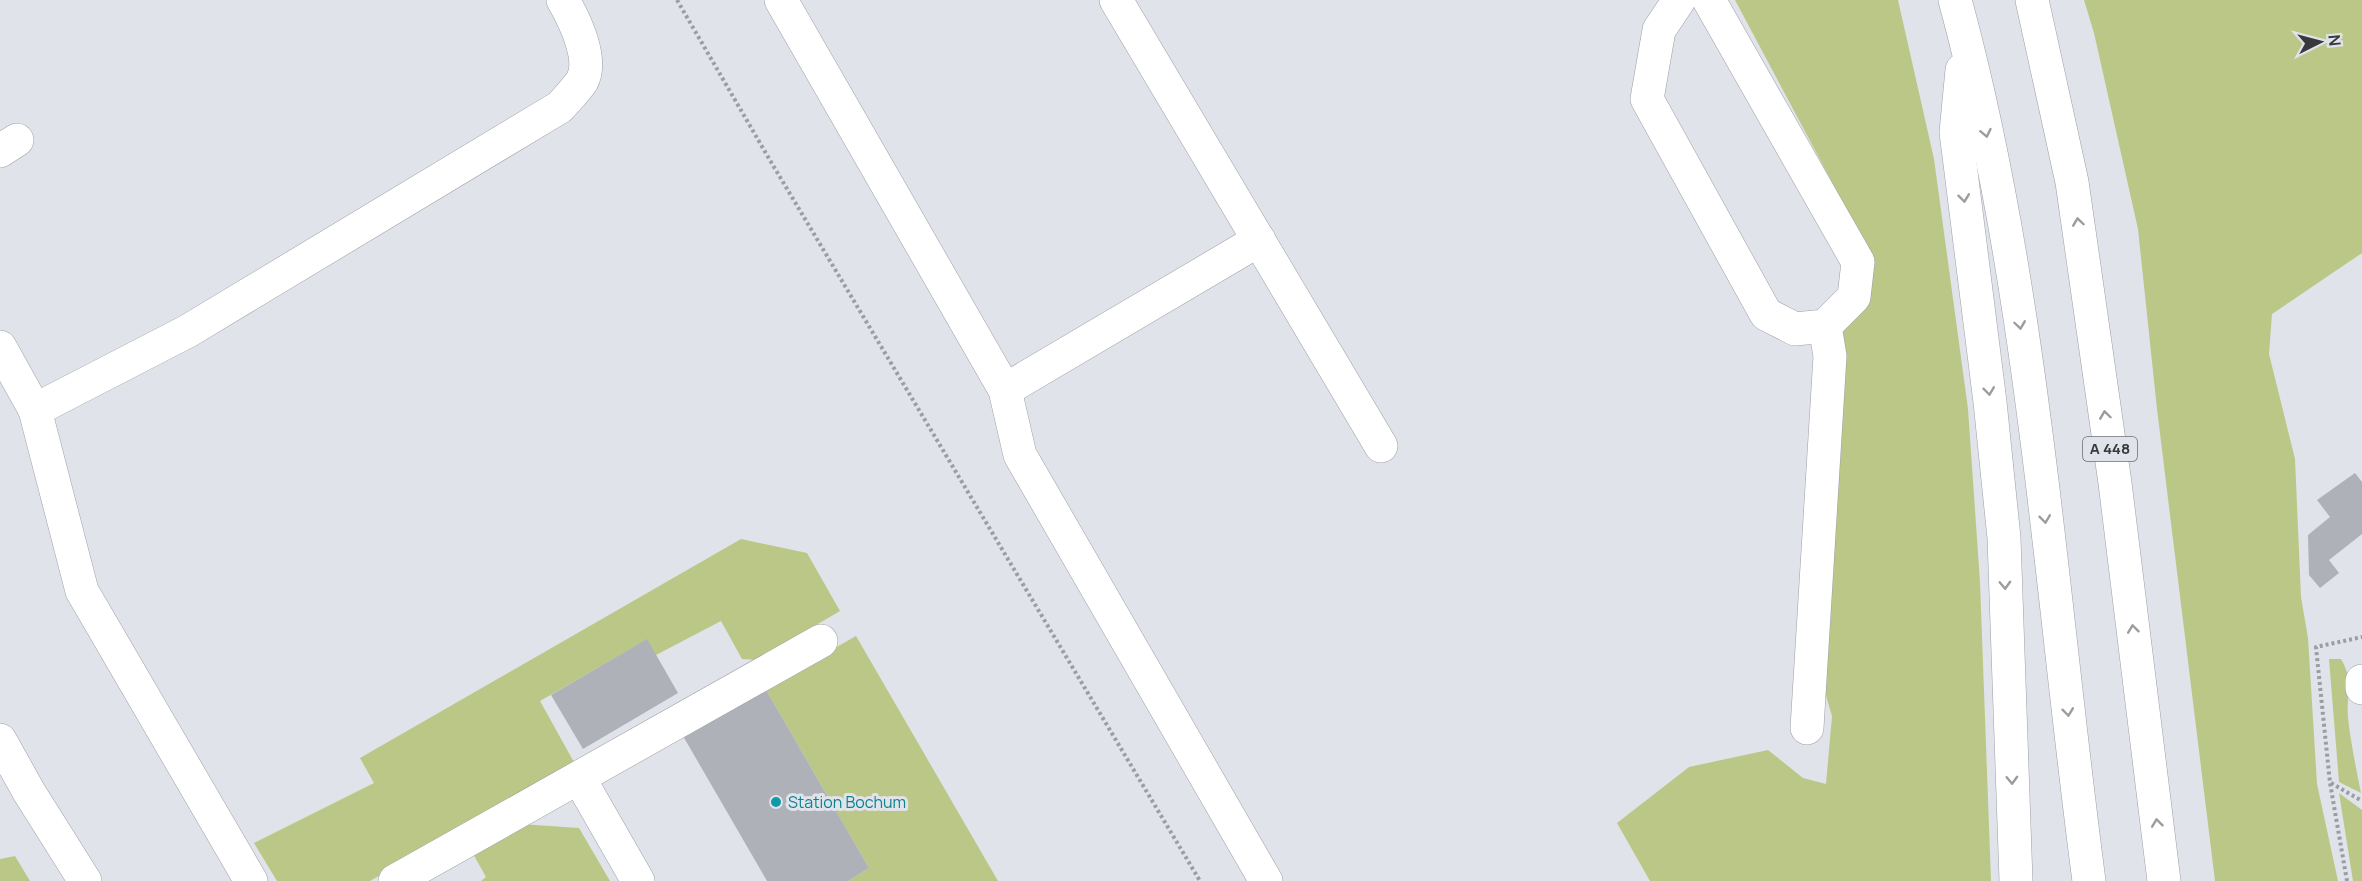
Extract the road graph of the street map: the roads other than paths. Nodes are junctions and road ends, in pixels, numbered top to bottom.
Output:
1 (563, 0) edge
2 (781, 0) edge
3 (1116, 0) edge
4 (1679, 0) edge
5 (1709, 0) edge
6 (1955, 0) edge
7 (2032, 0) edge
8 (1965, 35) junction
9 (1258, 240) junction
10 (1825, 326) junction
11 (0, 347) edge
12 (1005, 390) junction
13 (35, 410) junction
14 (1382, 446) dead end
15 (821, 641) dead end
16 (2362, 681) edge
17 (2362, 688) edge
18 (1807, 728) dead end
19 (0, 740) edge
20 (579, 778) junction
21 (85, 881) edge
22 (251, 881) edge
23 (395, 881) edge
24 (638, 881) edge
25 (1266, 881) edge
26 (2016, 881) edge
27 (2089, 881) edge
28 (2164, 881) edge

1 - 13 main road
2 - 12 main road
3 - 9 main road
4 - 10 main road
5 - 10 main road
6 - 8 main road
28 -> 7 main road, A 448
8 -> 26 main road
8 -> 27 main road
9 - 12 main road
9 - 14 main road
10 - 18 main road
11 - 13 main road
12 - 25 main road
13 - 22 main road
15 - 20 main road
16 - 17 main road
19 - 21 main road
20 - 23 main road
20 - 24 main road

